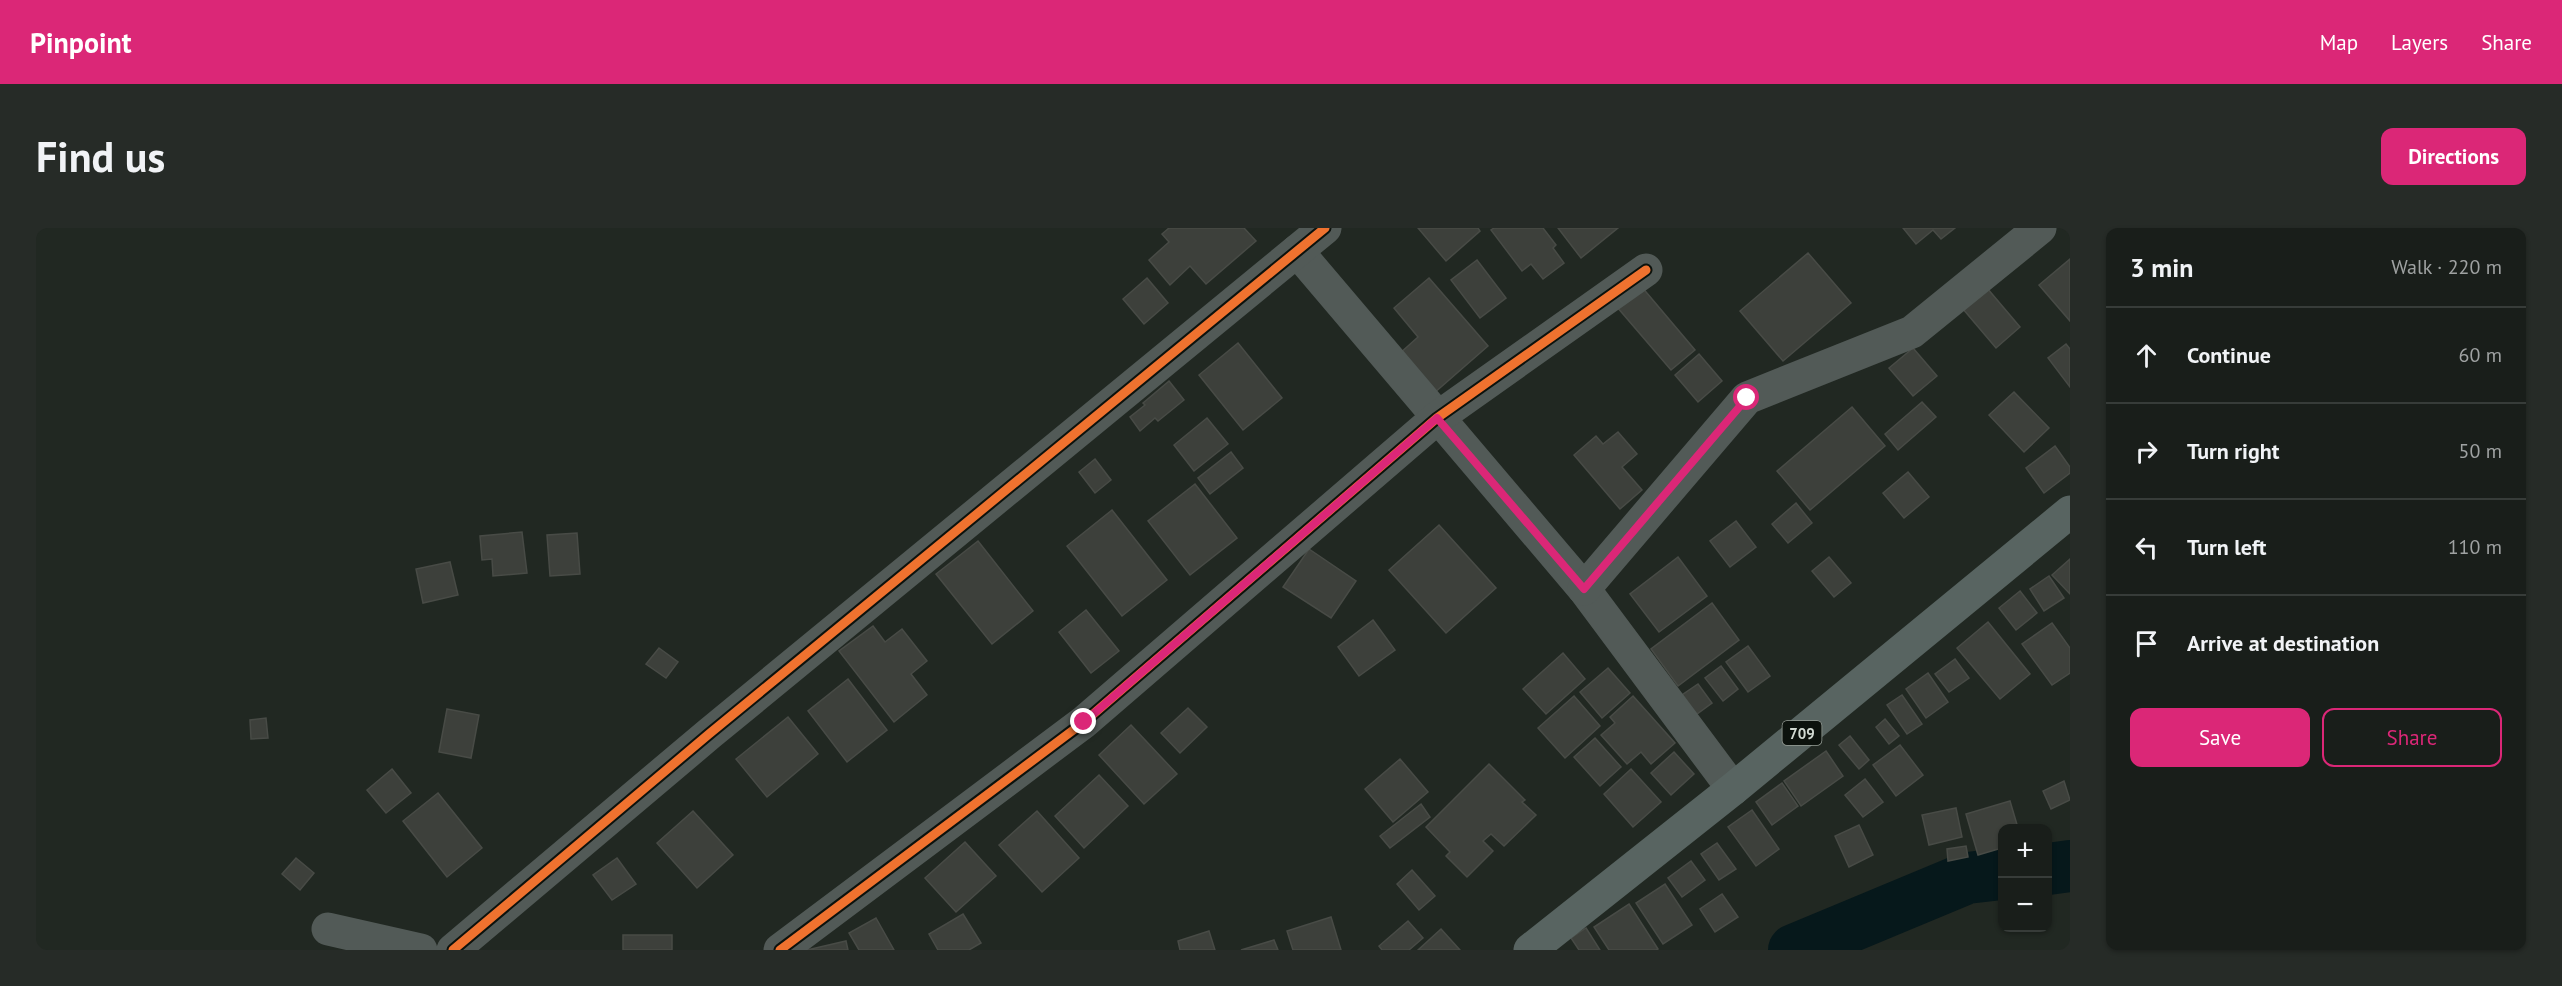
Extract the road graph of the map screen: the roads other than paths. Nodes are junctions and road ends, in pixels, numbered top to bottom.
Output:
1 (1325, 228) edge
2 (2040, 228) edge
3 (1297, 251) junction
4 (1646, 270) dead end
5 (1437, 418) junction
6 (2070, 512) edge
7 (1584, 589) junction
8 (1733, 789) junction
9 (328, 928) dead end
10 (422, 950) edge
11 (453, 950) edge
12 (780, 950) edge
13 (1530, 950) edge

1 - 3 street
2 - 7 street
3 - 5 street
3 - 11 street
4 - 5 street
5 - 7 street
5 - 12 street
6 - 8 main road, 709
7 - 8 street
8 - 13 main road, 709
9 - 10 street

